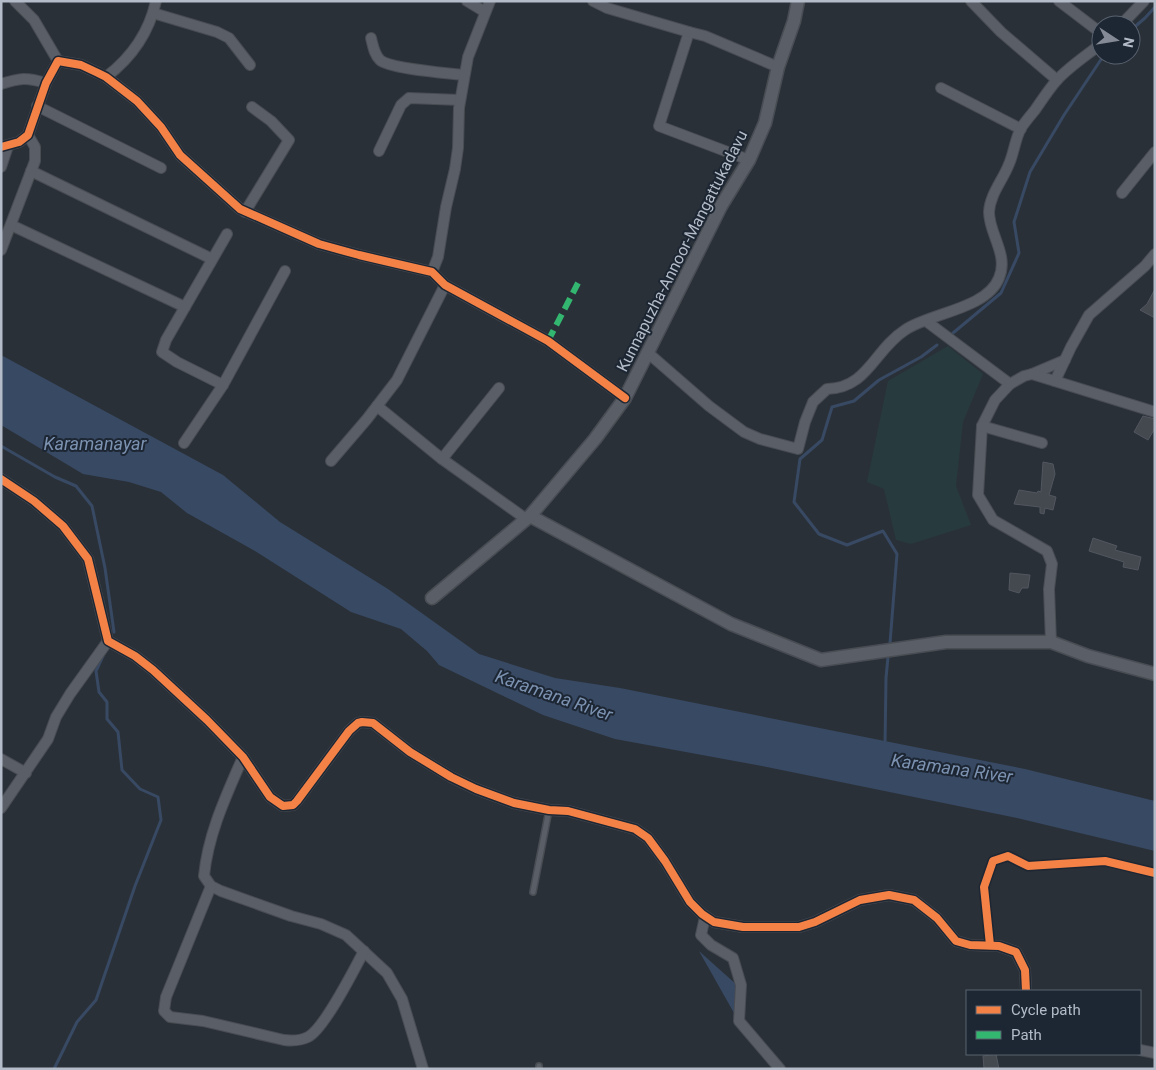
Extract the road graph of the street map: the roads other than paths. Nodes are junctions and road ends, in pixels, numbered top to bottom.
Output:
1 (15, 1) edge
2 (156, 1) edge
3 (467, 1) edge
4 (490, 1) edge
5 (593, 1) edge
6 (798, 1) edge
7 (971, 1) edge
8 (1059, 1) edge
9 (1144, 1) edge
10 (485, 12) junction
11 (154, 13) junction
12 (1131, 15) edge
13 (1091, 25) edge
14 (689, 32) junction
15 (371, 38) dead end
16 (1091, 52) edge
17 (58, 61) junction
18 (250, 65) dead end
19 (778, 67) junction
20 (464, 75) junction
21 (106, 77) junction
22 (1057, 80) junction
23 (46, 82) junction
24 (1, 84) edge
25 (941, 88) dead end
26 (460, 100) junction
27 (37, 106) junction
28 (252, 107) dead end
29 (1020, 129) junction
30 (28, 135) junction
31 (5, 146) edge
32 (378, 151) dead end
33 (1155, 152) edge
34 (749, 160) junction
35 (1, 166) edge
36 (161, 168) dead end
37 (31, 171) junction
38 (1122, 193) dead end
39 (245, 212) junction
40 (11, 225) junction
41 (227, 234) dead end
42 (1, 250) edge
43 (1155, 254) edge
44 (212, 259) junction
45 (285, 271) dead end
46 (432, 272) junction
47 (445, 286) junction
48 (185, 307) junction
49 (926, 321) junction
50 (647, 352) junction
51 (1065, 360) junction
52 (1032, 374) junction
53 (1055, 381) junction
54 (1010, 384) junction
55 (223, 386) junction
56 (499, 388) dead end
57 (625, 398) junction
58 (377, 406) junction
59 (1155, 412) edge
60 (982, 426) junction
61 (184, 442) dead end
62 (1042, 443) dead end
63 (442, 459) junction
64 (331, 461) dead end
65 (1, 479) edge
66 (528, 518) junction
67 (432, 598) dead end
68 (108, 641) junction
69 (1051, 642) junction
70 (1155, 674) edge
71 (243, 757) junction
72 (1, 759) edge
73 (26, 773) junction
74 (1, 808) edge
75 (548, 810) junction
76 (212, 886) junction
77 (533, 892) dead end
78 (705, 916) junction
79 (364, 951) junction
80 (1026, 990) edge
81 (1141, 1050) edge
82 (1155, 1053) edge
83 (422, 1069) edge
84 (780, 1069) edge

1 - 17 street
2 - 11 street
3 - 10 street
4 - 10 street
5 - 14 street
6 - 19 street, Kunnapuzha-Annoor-Mangattukadavu
7 - 22 street
8 - 13 street
9 - 12 street
10 - 20 street
11 - 18 street
11 - 21 street
14 - 19 street
14 - 34 street
15 - 20 street
16 - 22 street
17 - 21 street
17 - 23 street
19 - 34 street, Kunnapuzha-Annoor-Mangattukadavu
20 - 26 street
21 - 39 street
22 - 29 street
23 - 24 street
23 - 27 street
25 - 29 street
26 - 32 street
26 - 46 street
27 - 30 street
27 - 36 street
28 - 39 street
29 - 49 street
30 - 31 street
30 - 37 street
31 - 35 street
33 - 38 street
34 - 50 street, Kunnapuzha-Annoor-Mangattukadavu
37 - 40 street
37 - 44 street
39 - 46 street
40 - 42 street
40 - 48 street
41 - 44 street
43 - 51 street
44 - 48 street
45 - 55 street
46 - 47 street
47 - 57 street
47 - 58 street
48 - 55 street
49 - 50 street
49 - 54 street
50 - 57 street, Kunnapuzha-Annoor-Mangattukadavu
51 - 52 street
51 - 53 street
52 - 53 street
52 - 54 street
53 - 59 street
54 - 60 street
55 - 61 street
56 - 63 street
57 - 66 street, Kunnapuzha-Annoor-Mangattukadavu
58 - 63 street
58 - 64 street
60 - 62 street
60 - 69 street
63 - 66 street
65 - 68 street
66 - 67 street, Kunnapuzha-Annoor-Mangattukadavu
66 - 69 street
68 - 71 street
68 - 73 street
69 - 70 street
71 - 75 street
71 - 76 street
72 - 73 street
73 - 74 street
75 - 77 lane
75 - 78 street
76 - 79 street
76 - 79 street
78 - 80 street
78 - 84 street
79 - 83 street
81 - 82 street

